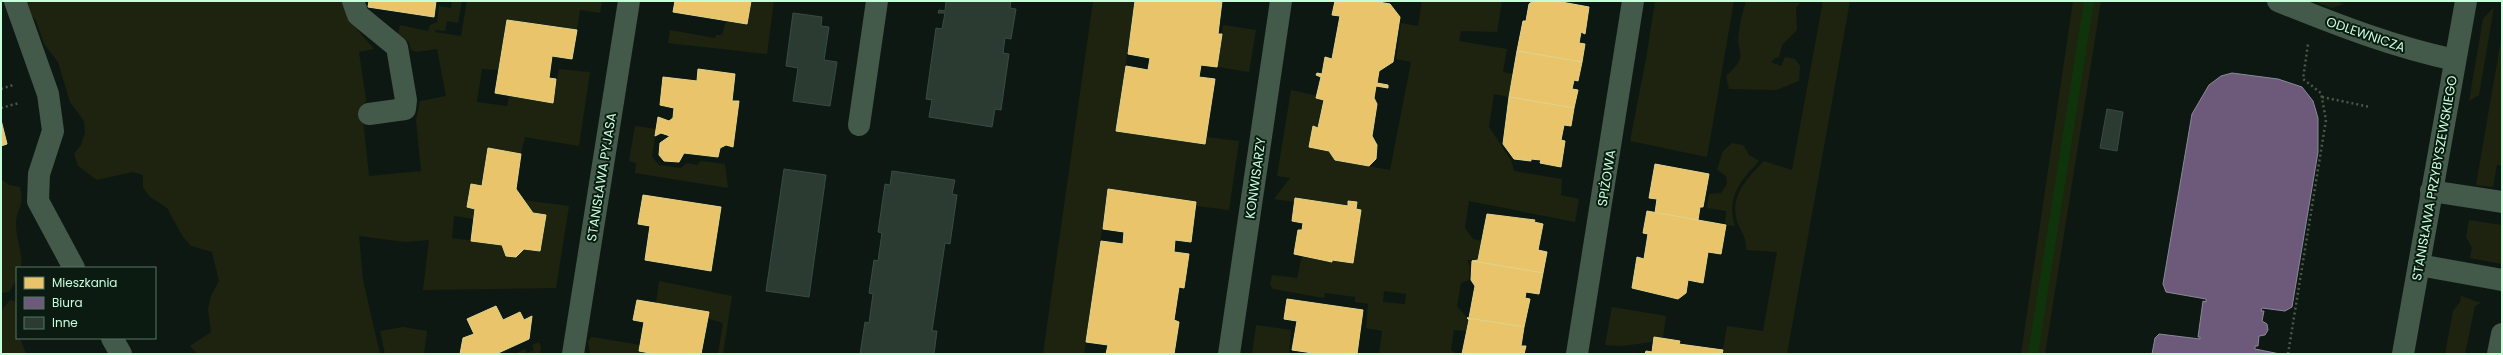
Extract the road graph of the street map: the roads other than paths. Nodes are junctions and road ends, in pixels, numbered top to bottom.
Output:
1 (15, 1) edge
2 (353, 1) edge
3 (629, 1) edge
4 (877, 1) edge
5 (1281, 1) edge
6 (1633, 1) edge
7 (2278, 1) edge
8 (2466, 1) edge
9 (2455, 60) junction
10 (369, 114) dead end
11 (859, 125) dead end
12 (2431, 191) junction
13 (2502, 202) edge
14 (2419, 265) junction
15 (73, 267) edge
16 (2502, 280) edge
17 (2502, 334) edge
18 (113, 339) edge
19 (121, 354) edge
20 (573, 354) edge
21 (1229, 354) edge
22 (1577, 354) edge
23 (2403, 354) edge
24 (2498, 354) edge

1 - 15 street
2 - 10 street
3 - 20 street, STANISŁAWA PYJASA
4 - 11 street
5 - 21 street, KONWISARZY
6 - 22 street, SPIŻOWA
7 - 9 street, ODLEWNICZA
8 - 9 street, STANISŁAWA PRZYBYSZEWSKIEGO
9 - 12 street, STANISŁAWA PRZYBYSZEWSKIEGO
12 - 13 street
12 - 14 street, STANISŁAWA PRZYBYSZEWSKIEGO
14 - 16 street
14 - 23 street, STANISŁAWA PRZYBYSZEWSKIEGO
17 - 24 street
18 - 19 street

